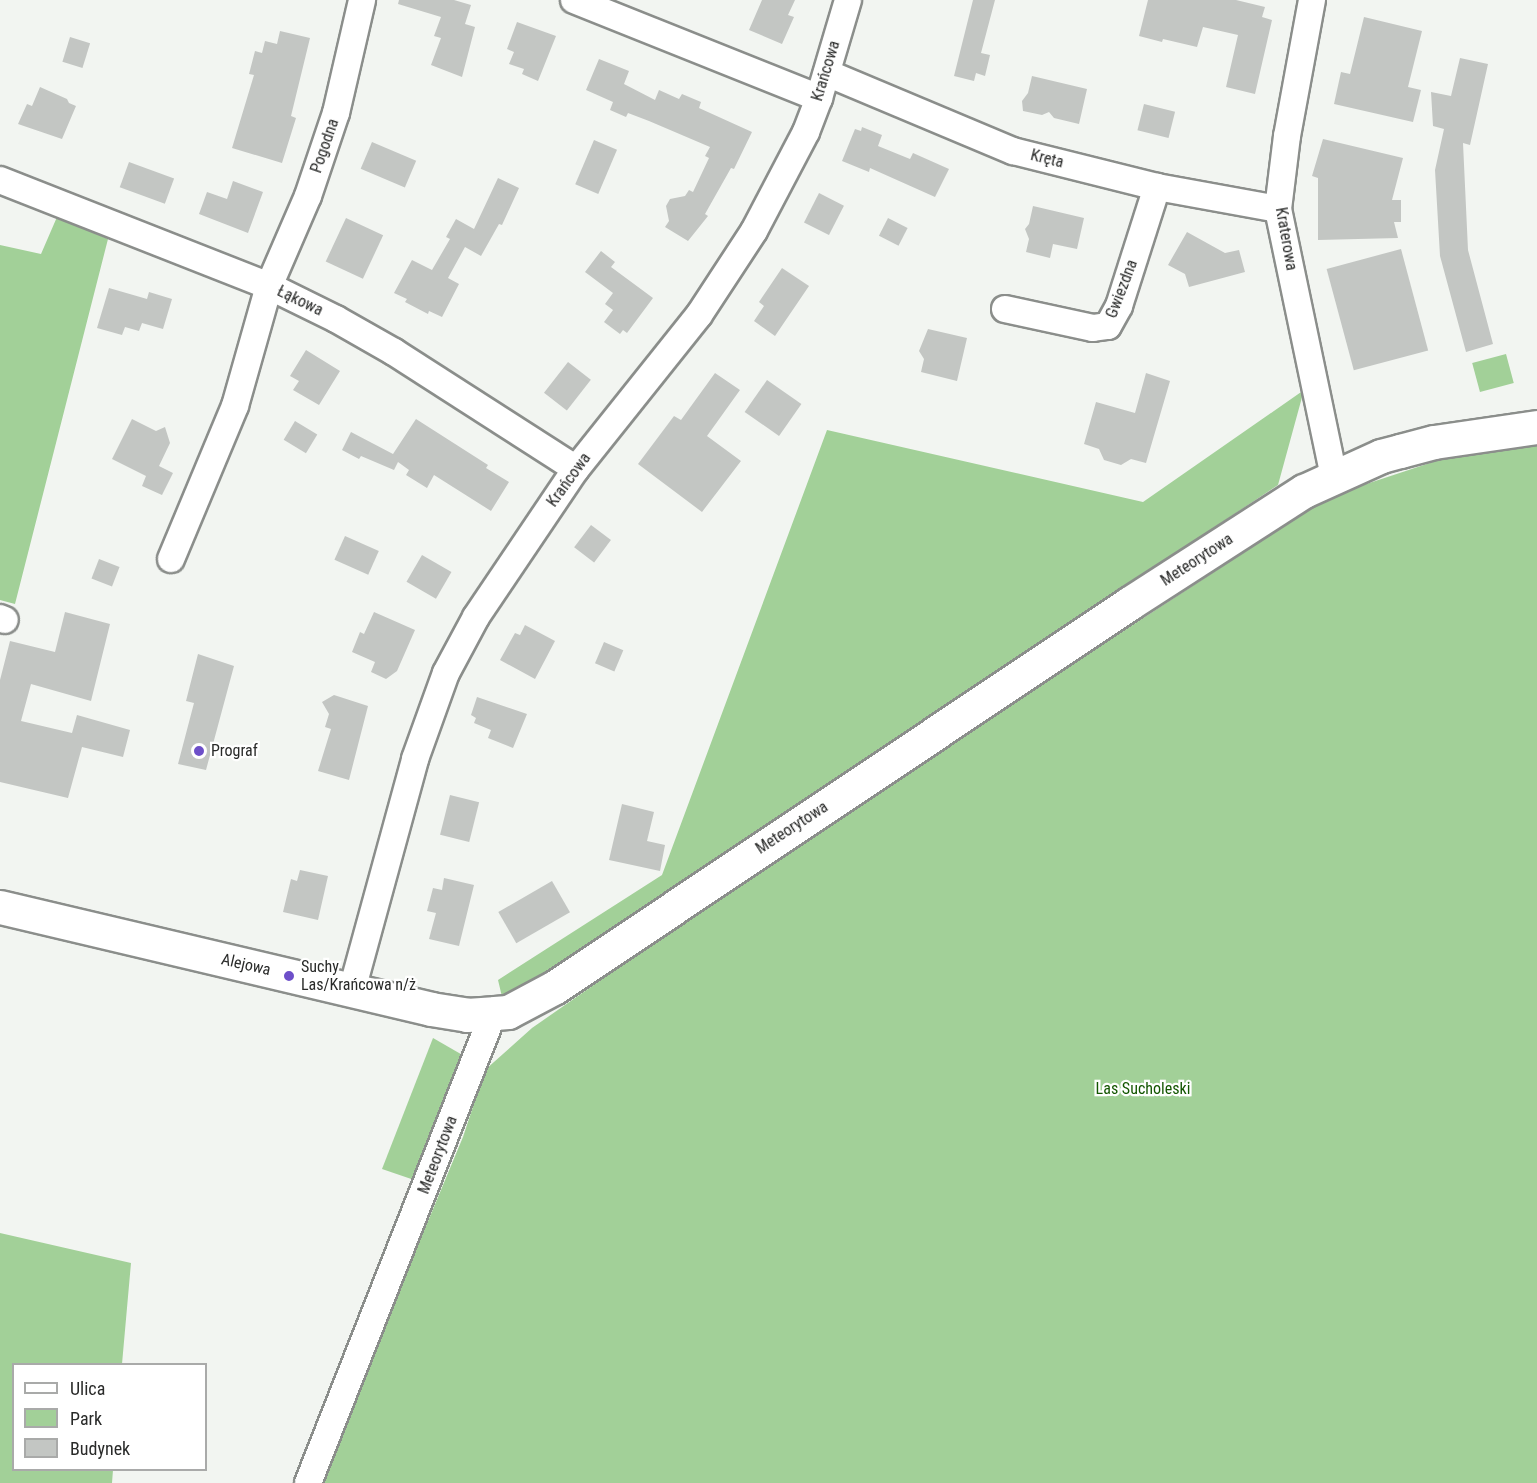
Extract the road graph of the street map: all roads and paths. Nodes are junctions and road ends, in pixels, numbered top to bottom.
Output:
1 (362, 0) edge
2 (574, 0) edge
3 (848, 0) edge
4 (1312, 0) edge
5 (827, 73) junction
6 (819, 98) junction
7 (0, 180) edge
8 (1157, 187) junction
9 (1278, 209) junction
10 (269, 286) junction
11 (1005, 309) dead end
12 (1537, 427) edge
13 (576, 469) junction
14 (1334, 477) junction
15 (171, 559) dead end
16 (0, 908) edge
17 (352, 990) junction
18 (493, 1014) junction
19 (308, 1483) edge

1 - 10 street, Pogodna
2 - 6 street
3 - 5 street, Krańcowa
4 - 9 street, Kraterowa
5 - 6 street, Krańcowa
5 - 8 street, Kręta
6 - 13 street, Krańcowa
7 - 10 street, Łąkowa
8 - 9 street, Kręta
8 - 11 street, Gwiezdna
9 - 14 street, Kraterowa
10 - 13 street, Łąkowa
10 - 15 street, Pogodna
12 - 14 street, Meteorytowa
13 - 17 street, Krańcowa
14 - 18 street, Meteorytowa
16 - 17 street, Alejowa
17 - 18 street, Alejowa
18 - 19 street, Meteorytowa

